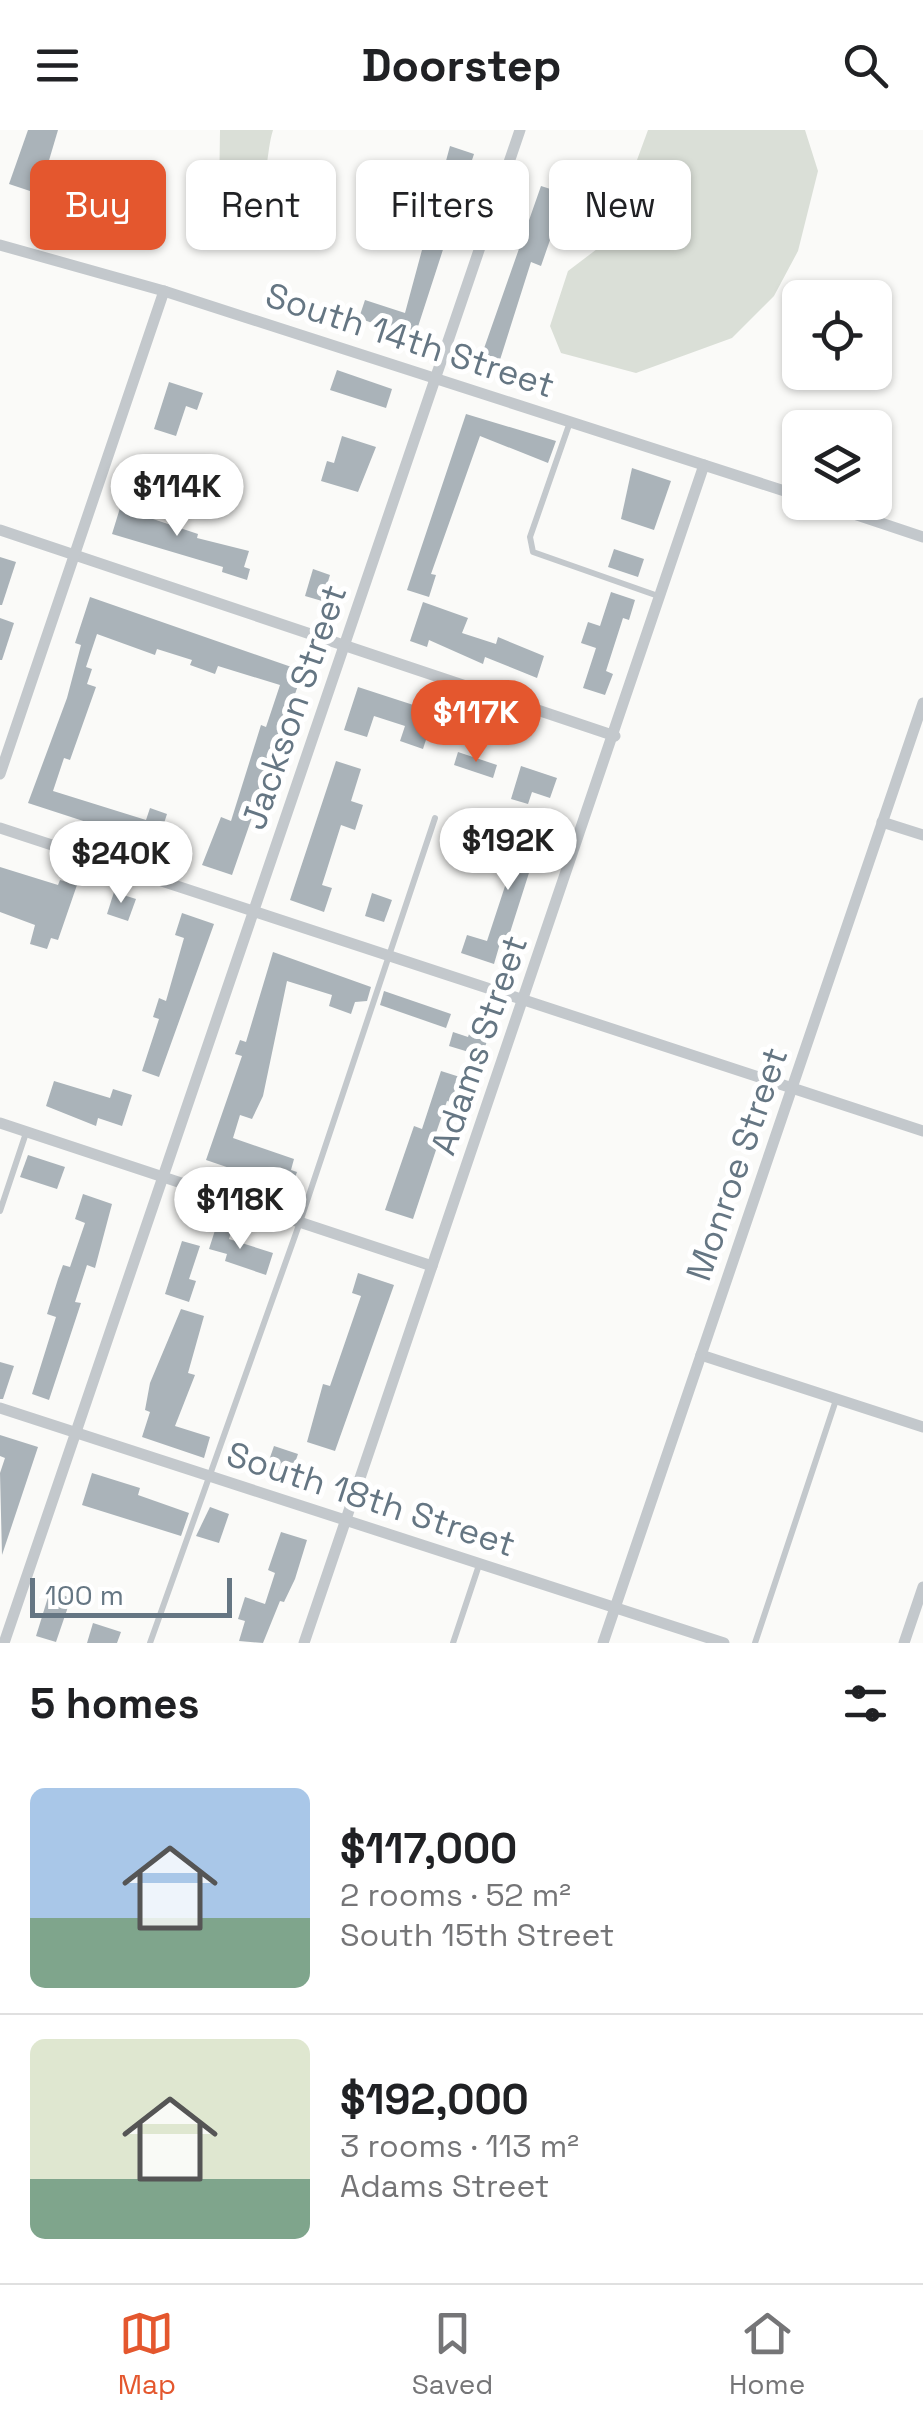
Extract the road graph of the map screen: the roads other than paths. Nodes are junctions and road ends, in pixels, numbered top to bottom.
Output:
1 (520, 130) edge
2 (0, 245) edge
3 (164, 291) junction
4 (435, 376) junction
5 (570, 421) junction
6 (704, 465) junction
7 (782, 490) edge
8 (872, 520) edge
9 (0, 530) edge
10 (923, 537) edge
11 (75, 555) junction
12 (660, 597) junction
13 (344, 643) junction
14 (923, 703) edge
15 (614, 736) junction
16 (0, 774) edge
17 (435, 818) dead end
18 (882, 822) junction
19 (0, 828) edge
20 (923, 836) edge
21 (254, 911) junction
22 (386, 954) junction
23 (523, 999) junction
24 (791, 1088) junction
25 (0, 1123) edge
26 (923, 1131) edge
27 (27, 1132) junction
28 (163, 1178) junction
29 (0, 1211) edge
30 (300, 1222) junction
31 (432, 1266) junction
32 (701, 1355) junction
33 (837, 1399) junction
34 (0, 1408) edge
35 (923, 1427) edge
36 (76, 1433) junction
37 (209, 1476) junction
38 (346, 1520) junction
39 (479, 1564) junction
40 (923, 1587) edge
41 (615, 1608) junction
42 (4, 1643) edge
43 (150, 1643) edge
44 (304, 1643) edge
45 (453, 1643) edge
46 (603, 1643) edge
47 (724, 1643) edge
48 (755, 1643) edge
49 (904, 1643) edge

1 - 4 street, Jackson Street
2 - 3 street, South 14th Street
3 - 4 street, South 14th Street
3 - 11 street
4 - 5 street, South 14th Street
4 - 13 street, Jackson Street
5 - 6 street, South 14th Street
5 - 12 lane
6 - 7 street, South 14th Street
6 - 12 street, Adams Street
8 - 10 street
9 - 11 street
11 - 13 street
11 - 16 street
12 - 15 street, Adams Street
13 - 15 street
13 - 21 street, Jackson Street
14 - 18 street, Monroe Street
15 - 23 street, Adams Street
17 - 22 lane
18 - 20 street
18 - 24 street, Monroe Street
19 - 21 street
21 - 22 street
21 - 28 street, Jackson Street
22 - 23 street
22 - 30 lane
23 - 24 street
23 - 31 street, Adams Street
24 - 26 street
24 - 32 street, Monroe Street
25 - 27 street
27 - 28 street
27 - 29 lane
28 - 30 street
28 - 36 street, Jackson Street
30 - 31 street
30 - 37 lane
31 - 38 street, Adams Street
32 - 33 street
32 - 41 street, Monroe Street
33 - 35 street
33 - 48 lane
34 - 36 street, South 18th Street
36 - 37 street, South 18th Street
36 - 42 street, Jackson Street
37 - 38 street, South 18th Street
37 - 43 lane
38 - 39 street, South 18th Street
38 - 44 street, Adams Street
39 - 41 street, South 18th Street
39 - 45 lane
40 - 49 street
41 - 46 street, Monroe Street
41 - 47 street, South 18th Street

